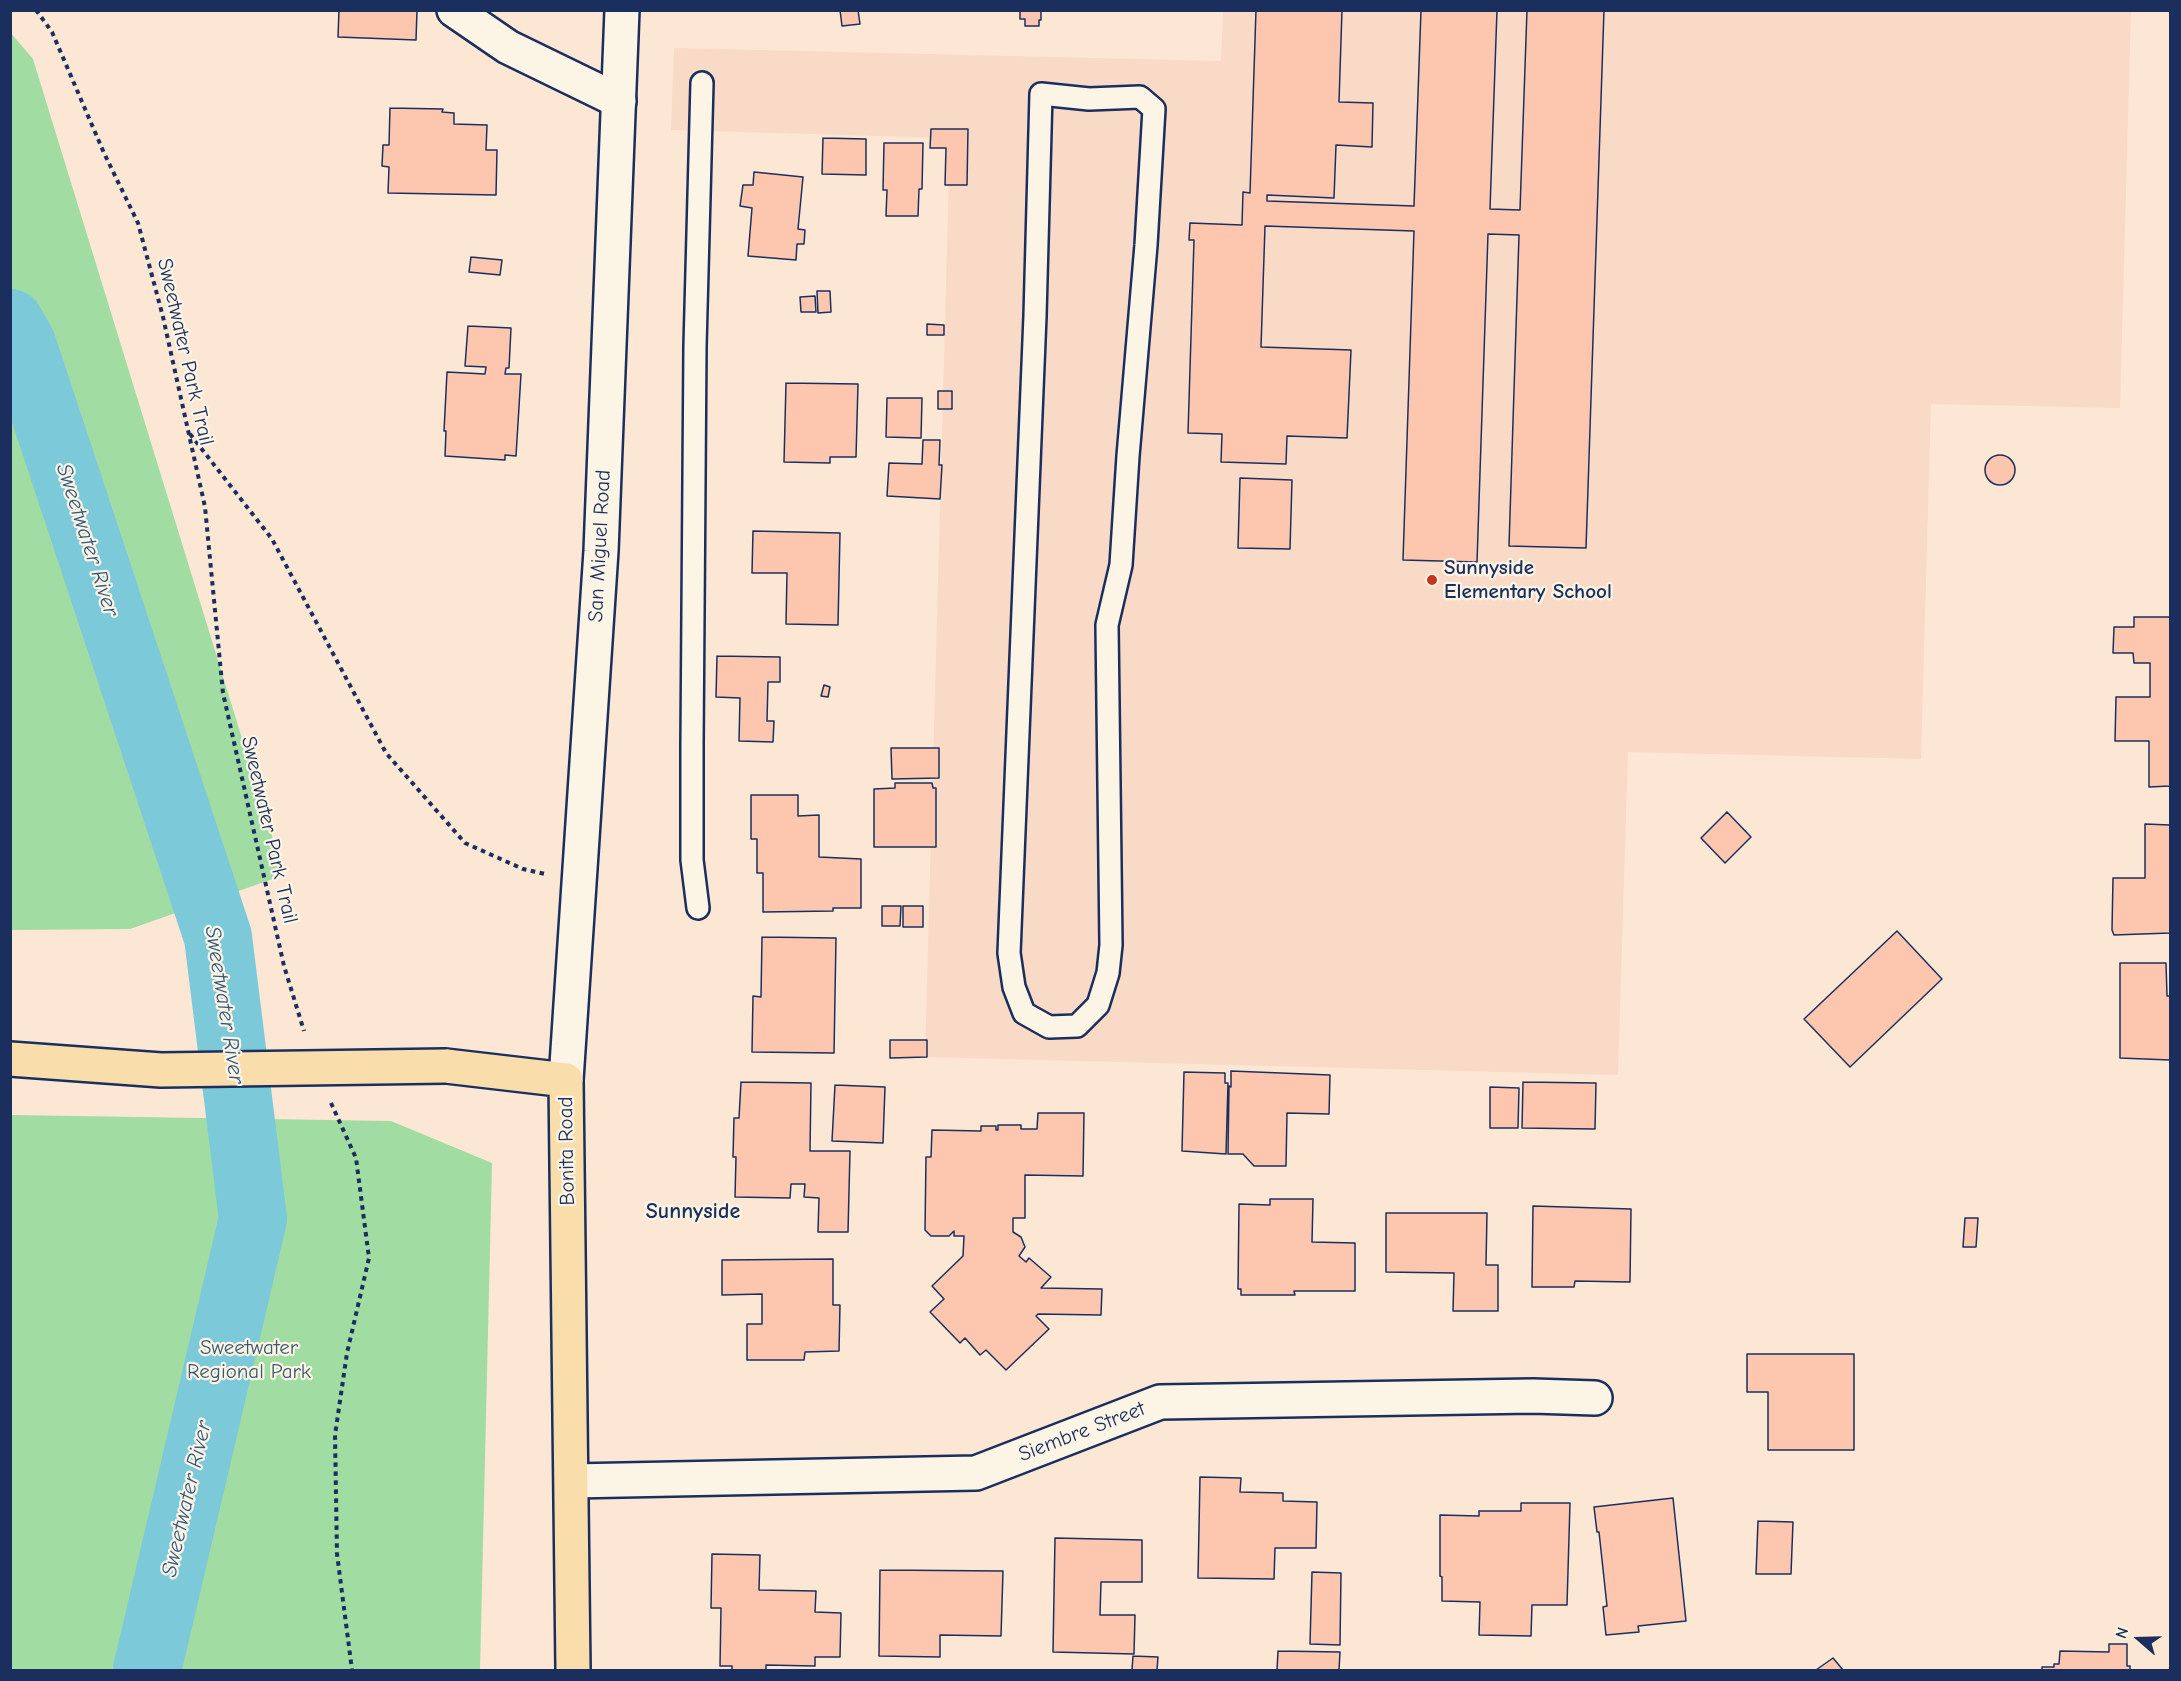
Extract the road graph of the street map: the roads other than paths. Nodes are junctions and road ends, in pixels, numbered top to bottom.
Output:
1 (454, 10) edge
2 (622, 10) edge
3 (702, 83) dead end
4 (1041, 94) joint
5 (619, 101) junction
6 (698, 908) dead end
7 (10, 1059) edge
8 (566, 1080) junction
9 (1595, 1398) dead end
10 (572, 1481) junction
11 (573, 1671) edge

1 - 5 street
2 - 5 street, San Miguel Road
3 - 6 lane
4 - 4 lane
5 - 8 street, San Miguel Road
7 - 8 main road, Bonita Road, bridge
8 - 10 main road, Bonita Road
9 - 10 street, Siembre Street
10 - 11 main road, Bonita Road

